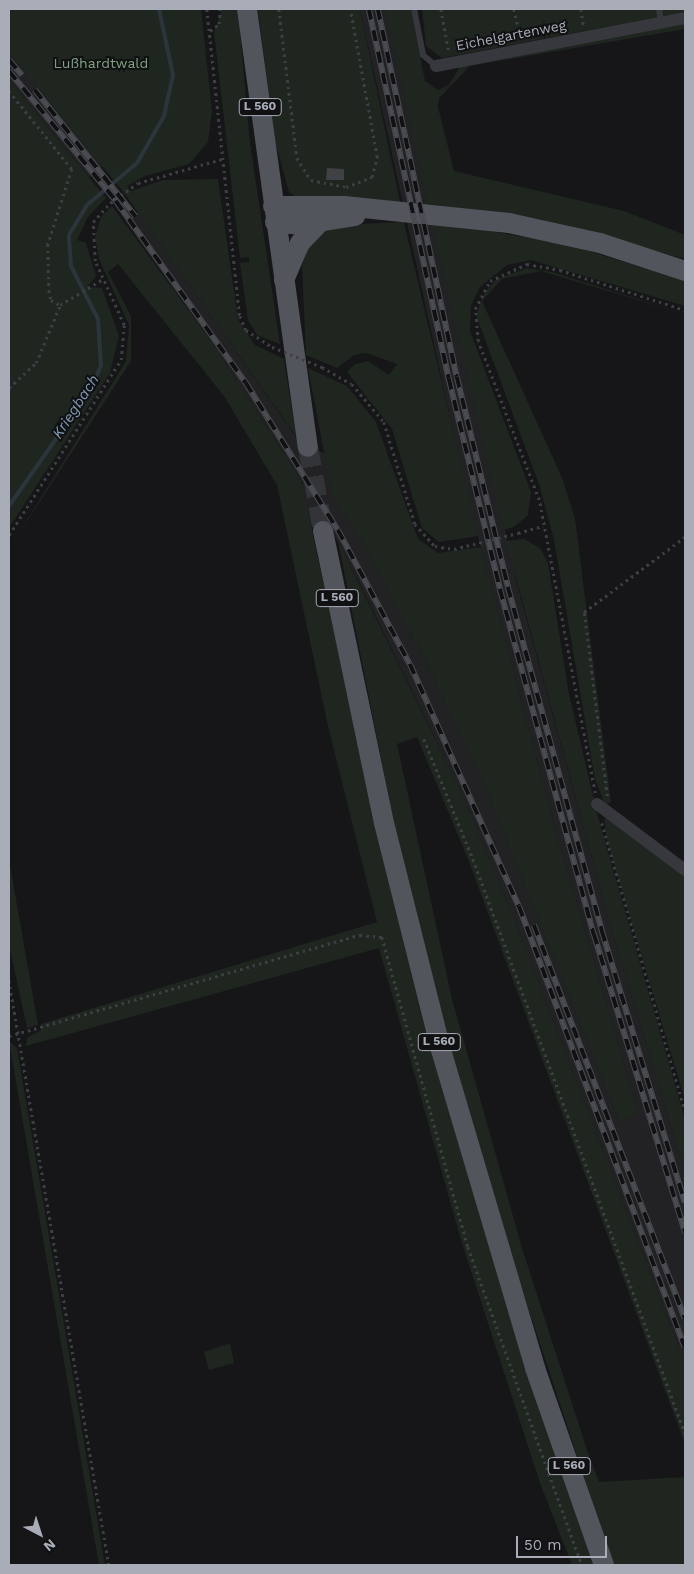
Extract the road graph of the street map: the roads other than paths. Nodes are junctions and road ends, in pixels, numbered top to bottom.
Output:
1 (247, 9) edge
2 (414, 9) edge
3 (659, 9) edge
4 (685, 18) edge
5 (661, 22) junction
6 (436, 66) joint
7 (380, 212) junction
8 (274, 214) junction
9 (320, 222) junction
10 (685, 271) edge
11 (284, 280) junction
12 (308, 447) tunnel mouth
13 (323, 531) tunnel mouth
14 (601, 807) road end
15 (685, 870) edge
16 (604, 1565) edge

1 - 8 main road, L 560
2 - 6 lane, Eichelgartenweg
3 - 5 lane
4 - 5 street, Eichelgartenweg
5 - 6 street, Eichelgartenweg
7 - 8 main road
7 - 9 main road
7 - 10 main road
8 - 9 main road
8 - 11 main road, L 560
9 - 11 main road
11 - 12 main road, L 560
13 - 16 main road, L 560
14 - 15 street

